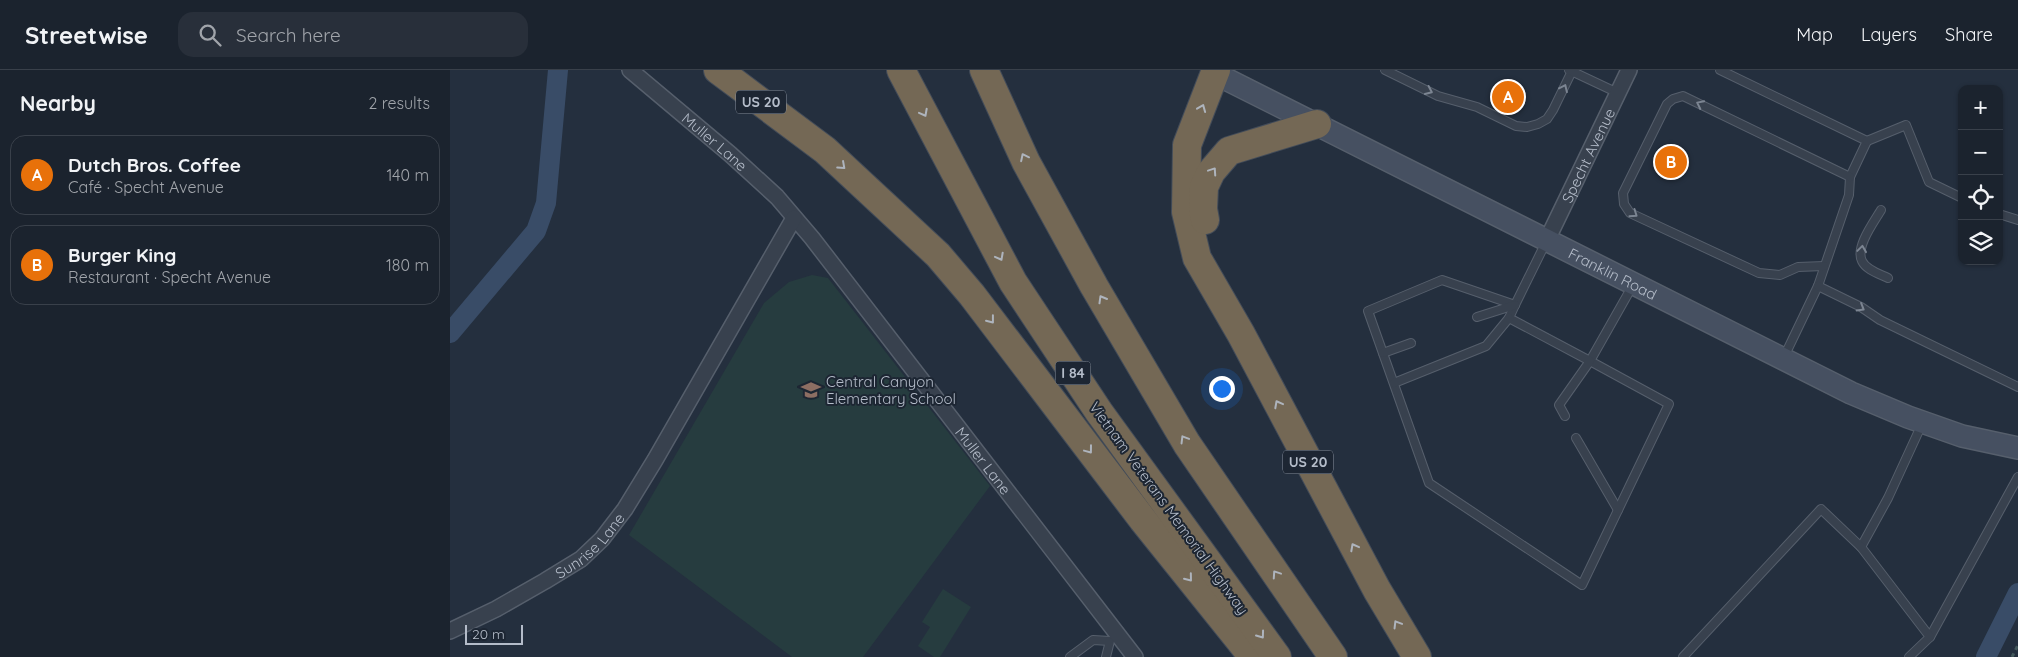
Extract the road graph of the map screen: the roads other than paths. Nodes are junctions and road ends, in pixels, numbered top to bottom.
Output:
1 (630, 70) edge
2 (718, 70) edge
3 (901, 70) edge
4 (984, 70) edge
5 (1384, 70) edge
6 (1629, 70) edge
7 (1720, 70) edge
8 (1571, 71) edge
9 (1216, 72) edge
10 (1618, 93) junction
11 (1317, 124) junction
12 (1867, 141) junction
13 (1850, 177) junction
14 (1958, 196) edge
15 (1881, 210) dead end
16 (2003, 215) edge
17 (794, 218) junction
18 (2018, 220) edge
19 (1547, 240) junction
20 (1824, 266) junction
21 (1888, 278) dead end
22 (1634, 285) junction
23 (1818, 286) junction
24 (1515, 305) junction
25 (1477, 317) dead end
26 (1509, 318) junction
27 (1240, 334) junction
28 (1410, 343) dead end
29 (1383, 353) junction
30 (1783, 359) junction
31 (1590, 361) junction
32 (1394, 382) junction
33 (2018, 387) edge
34 (1565, 416) dead end
35 (1923, 422) junction
36 (1576, 438) dead end
37 (2018, 448) edge
38 (2018, 477) edge
39 (1618, 510) junction
40 (1861, 547) junction
41 (450, 631) edge
42 (1930, 637) junction
43 (1114, 638) junction
44 (1070, 657) edge
45 (1106, 657) edge
46 (1135, 657) edge
47 (1253, 657) edge
48 (1277, 657) edge
49 (1333, 657) edge
50 (1417, 657) edge
51 (1684, 657) edge
52 (1909, 657) edge

1 - 17 street, Muller Lane
2 -> 47 highway, US 20
3 -> 48 highway, Vietnam Veterans Memorial Highway / I 84
49 -> 4 highway
5 -> 8 lane
6 - 10 street, Specht Avenue
7 - 12 lane
8 - 10 lane
9 - 11 main road, Franklin Road
27 -> 9 highway, US 20
10 - 19 street, Specht Avenue
11 - 19 main road, Franklin Road
27 -> 11 highway
12 - 13 lane
12 - 14 lane
13 - 20 lane
13 -> 20 lane
21 -> 15 lane
16 - 18 lane
17 - 41 street, Sunrise Lane
17 - 43 street, Muller Lane
19 - 22 main road, Franklin Road
19 - 24 lane
20 - 23 lane
22 - 30 main road, Franklin Road
22 - 31 lane
23 - 30 lane
23 -> 33 lane
24 - 25 lane
24 - 26 lane
24 - 29 lane
26 - 31 lane
26 - 32 lane
50 -> 27 highway, US 20
28 - 29 lane
29 - 32 lane
30 - 35 main road, Franklin Road
31 - 34 lane
31 - 39 lane
32 - 39 lane
35 - 37 main road, Franklin Road
35 - 40 lane
36 - 39 lane
38 - 42 lane
40 - 42 lane
40 - 51 lane
42 - 52 lane
43 - 44 lane
43 - 45 lane
43 - 46 street, Muller Lane

